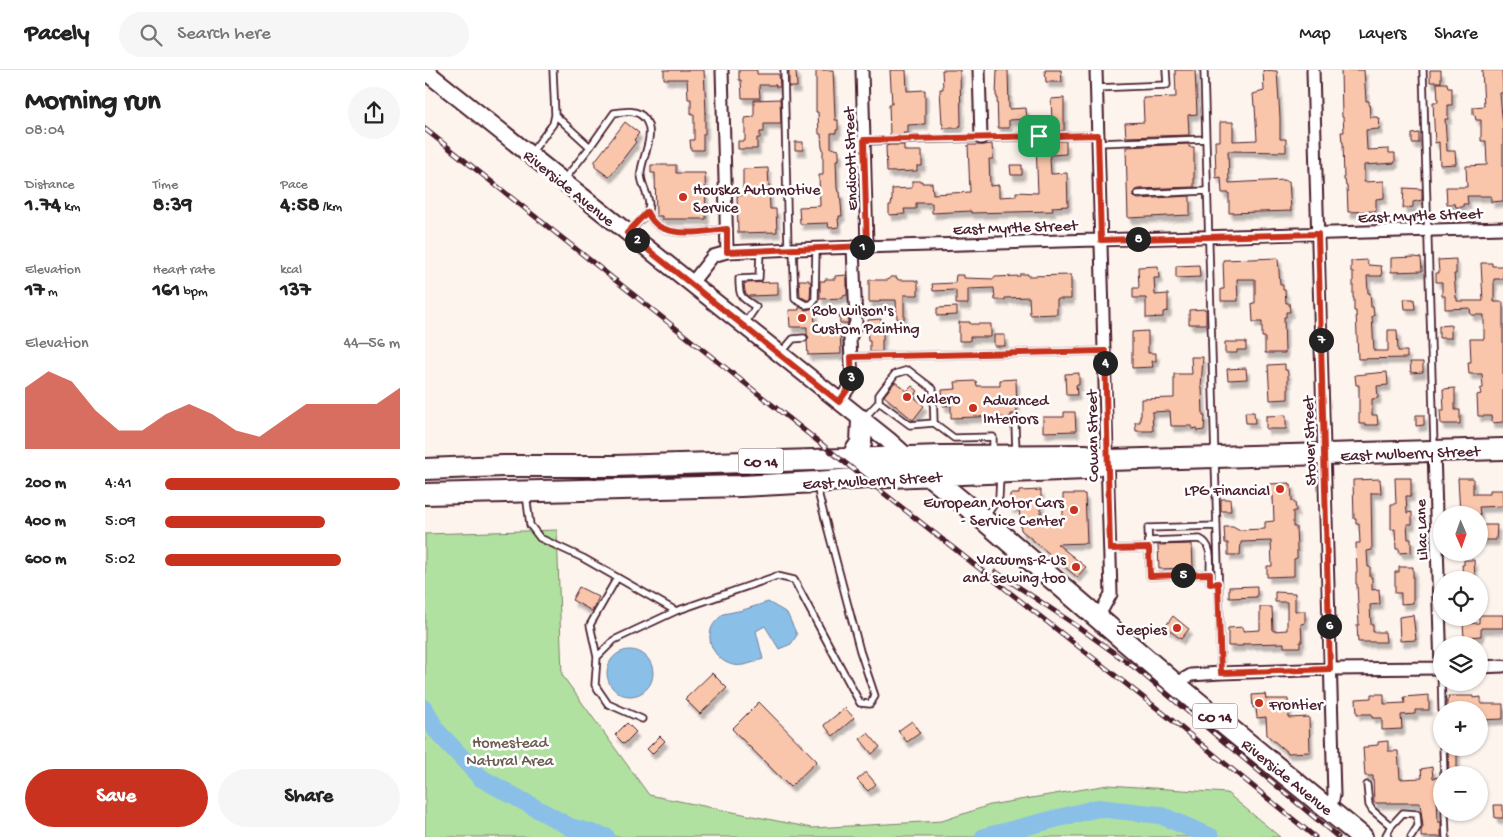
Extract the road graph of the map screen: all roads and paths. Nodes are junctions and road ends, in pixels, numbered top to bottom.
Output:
1 (553, 70) edge
2 (721, 70) edge
3 (784, 70) edge
4 (862, 70) edge
5 (979, 70) edge
6 (1096, 70) edge
7 (1166, 70) edge
8 (1204, 70) edge
9 (1313, 70) edge
10 (1423, 70) edge
11 (425, 71) edge
12 (1096, 88) junction
13 (555, 115) junction
14 (981, 138) junction
15 (1098, 139) junction
16 (1205, 139) junction
17 (864, 140) junction
18 (590, 147) junction
19 (529, 154) junction
20 (563, 181) junction
21 (1207, 191) junction
22 (1138, 194) dead end
23 (647, 212) junction
24 (1503, 228) edge
25 (727, 229) junction
26 (1428, 231) junction
27 (627, 233) junction
28 (1318, 234) junction
29 (1208, 237) junction
30 (1101, 240) junction
31 (867, 246) junction
32 (853, 247) junction
33 (815, 248) junction
34 (791, 249) junction
35 (760, 250) junction
36 (727, 252) junction
37 (691, 284) junction
38 (743, 326) junction
39 (804, 338) dead end
40 (1105, 351) junction
41 (779, 354) junction
42 (851, 357) junction
43 (839, 402) junction
44 (879, 402) junction
45 (862, 420) junction
46 (934, 422) junction
47 (1015, 425) dead end
48 (954, 448) junction
49 (1503, 449) edge
50 (1435, 451) junction
51 (1324, 454) junction
52 (1016, 456) junction
53 (907, 457) junction
54 (1215, 457) junction
55 (851, 458) junction
56 (1108, 460) junction
57 (996, 464) junction
58 (425, 469) edge
59 (929, 476) junction
60 (817, 482) junction
61 (526, 491) junction
62 (425, 494) edge
63 (984, 520) junction
64 (1217, 526) junction
65 (1149, 544) junction
66 (1110, 549) junction
67 (1210, 574) junction
68 (617, 578) junction
69 (1218, 583) junction
70 (677, 611) junction
71 (1098, 618) junction
72 (1440, 636) edge
73 (597, 657) junction
74 (1503, 666) edge
75 (1488, 667) edge
76 (1433, 668) edge
77 (1330, 669) junction
78 (1221, 673) junction
79 (1175, 684) junction
80 (642, 719) dead end
81 (1367, 784) dead end
82 (1330, 810) junction
83 (1445, 821) edge
84 (1391, 826) junction
85 (1362, 837) edge
86 (1388, 837) edge
87 (1411, 837) edge
88 (1446, 837) edge

1 - 13 lane
2 - 25 street
3 - 34 lane
4 - 17 street, Endicott Street
5 - 14 street
6 - 12 street, Cowan Street
7 - 12 lane
8 - 16 lane
9 - 28 street, Stover Street
10 - 26 lane
11 - 19 main road, Riverside Avenue
12 - 15 street, Cowan Street
13 - 18 lane
13 - 19 lane
14 - 15 lane
14 - 17 lane
15 - 16 lane
15 - 30 street, Cowan Street
16 - 21 lane
17 - 31 street, Endicott Street
18 - 20 lane
18 - 23 lane
19 - 20 main road, Riverside Avenue
20 - 27 main road, Riverside Avenue
21 - 22 lane
21 - 29 lane
23 - 25 lane
23 - 27 lane
24 - 26 street, East Myrtle Street
25 - 36 street
26 - 28 street, East Myrtle Street
26 - 50 lane
27 - 37 main road, Riverside Avenue
28 - 29 street, East Myrtle Street
28 - 51 street, Stover Street
29 - 30 street, East Myrtle Street
29 - 54 lane
30 - 31 street, East Myrtle Street
30 - 40 street, Cowan Street
31 - 32 street, East Myrtle Street
32 - 33 street, East Myrtle Street
32 - 42 street
33 - 34 street, East Myrtle Street
33 - 34 lane
34 - 35 street, East Myrtle Street
35 - 36 street, East Myrtle Street
35 - 38 lane
36 - 37 street, East Myrtle Street
37 - 38 main road, Riverside Avenue
38 - 41 main road, Riverside Avenue
39 - 41 lane
40 - 42 lane
40 - 56 street, Cowan Street
41 - 43 main road, Riverside Avenue
42 - 43 street
43 - 45 main road, Riverside Avenue
44 - 45 lane
44 - 46 lane
44 - 46 lane
45 - 53 main road, Riverside Avenue
45 - 55 highway
46 - 48 lane
47 - 52 lane
48 - 53 highway, East Mulberry Street
48 - 57 highway, East Mulberry Street
49 - 50 highway, East Mulberry Street
50 - 51 highway, East Mulberry Street
50 - 72 street, Lilac Lane
51 - 54 highway, East Mulberry Street
51 - 77 street, Stover Street
52 - 56 highway, East Mulberry Street
52 - 57 highway, East Mulberry Street
53 - 55 highway, East Mulberry Street / CO 14
53 - 59 highway, Riverside Avenue / CO 14
54 - 56 highway, East Mulberry Street
54 - 64 lane
55 - 58 highway, East Mulberry Street / CO 14
56 - 57 highway, East Mulberry Street
56 - 66 street, Cowan Street
57 - 59 highway, East Mulberry Street
57 - 63 lane
59 - 60 highway, East Mulberry Street / CO 14
59 - 63 highway, Riverside Avenue / CO 14
60 - 61 highway, East Mulberry Street / CO 14
60 - 70 lane
61 - 62 highway, East Mulberry Street / CO 14
61 - 68 lane
63 - 71 highway, Riverside Avenue / CO 14
64 - 65 lane
64 - 69 lane
65 - 66 lane
65 - 67 lane
65 - 67 lane
66 - 71 street, Cowan Street
67 - 69 lane
68 - 70 lane
68 - 73 lane
69 - 78 lane
70 - 73 lane
71 - 79 highway, Riverside Avenue / CO 14
73 - 80 lane
74 - 75 street
76 - 77 street
77 - 78 street
77 - 82 street, Stover Street
78 - 79 street
79 - 82 highway, Riverside Avenue / CO 14
81 - 84 lane
82 - 85 highway, Riverside Avenue / CO 14
83 - 88 lane
84 - 86 lane
84 - 87 lane

